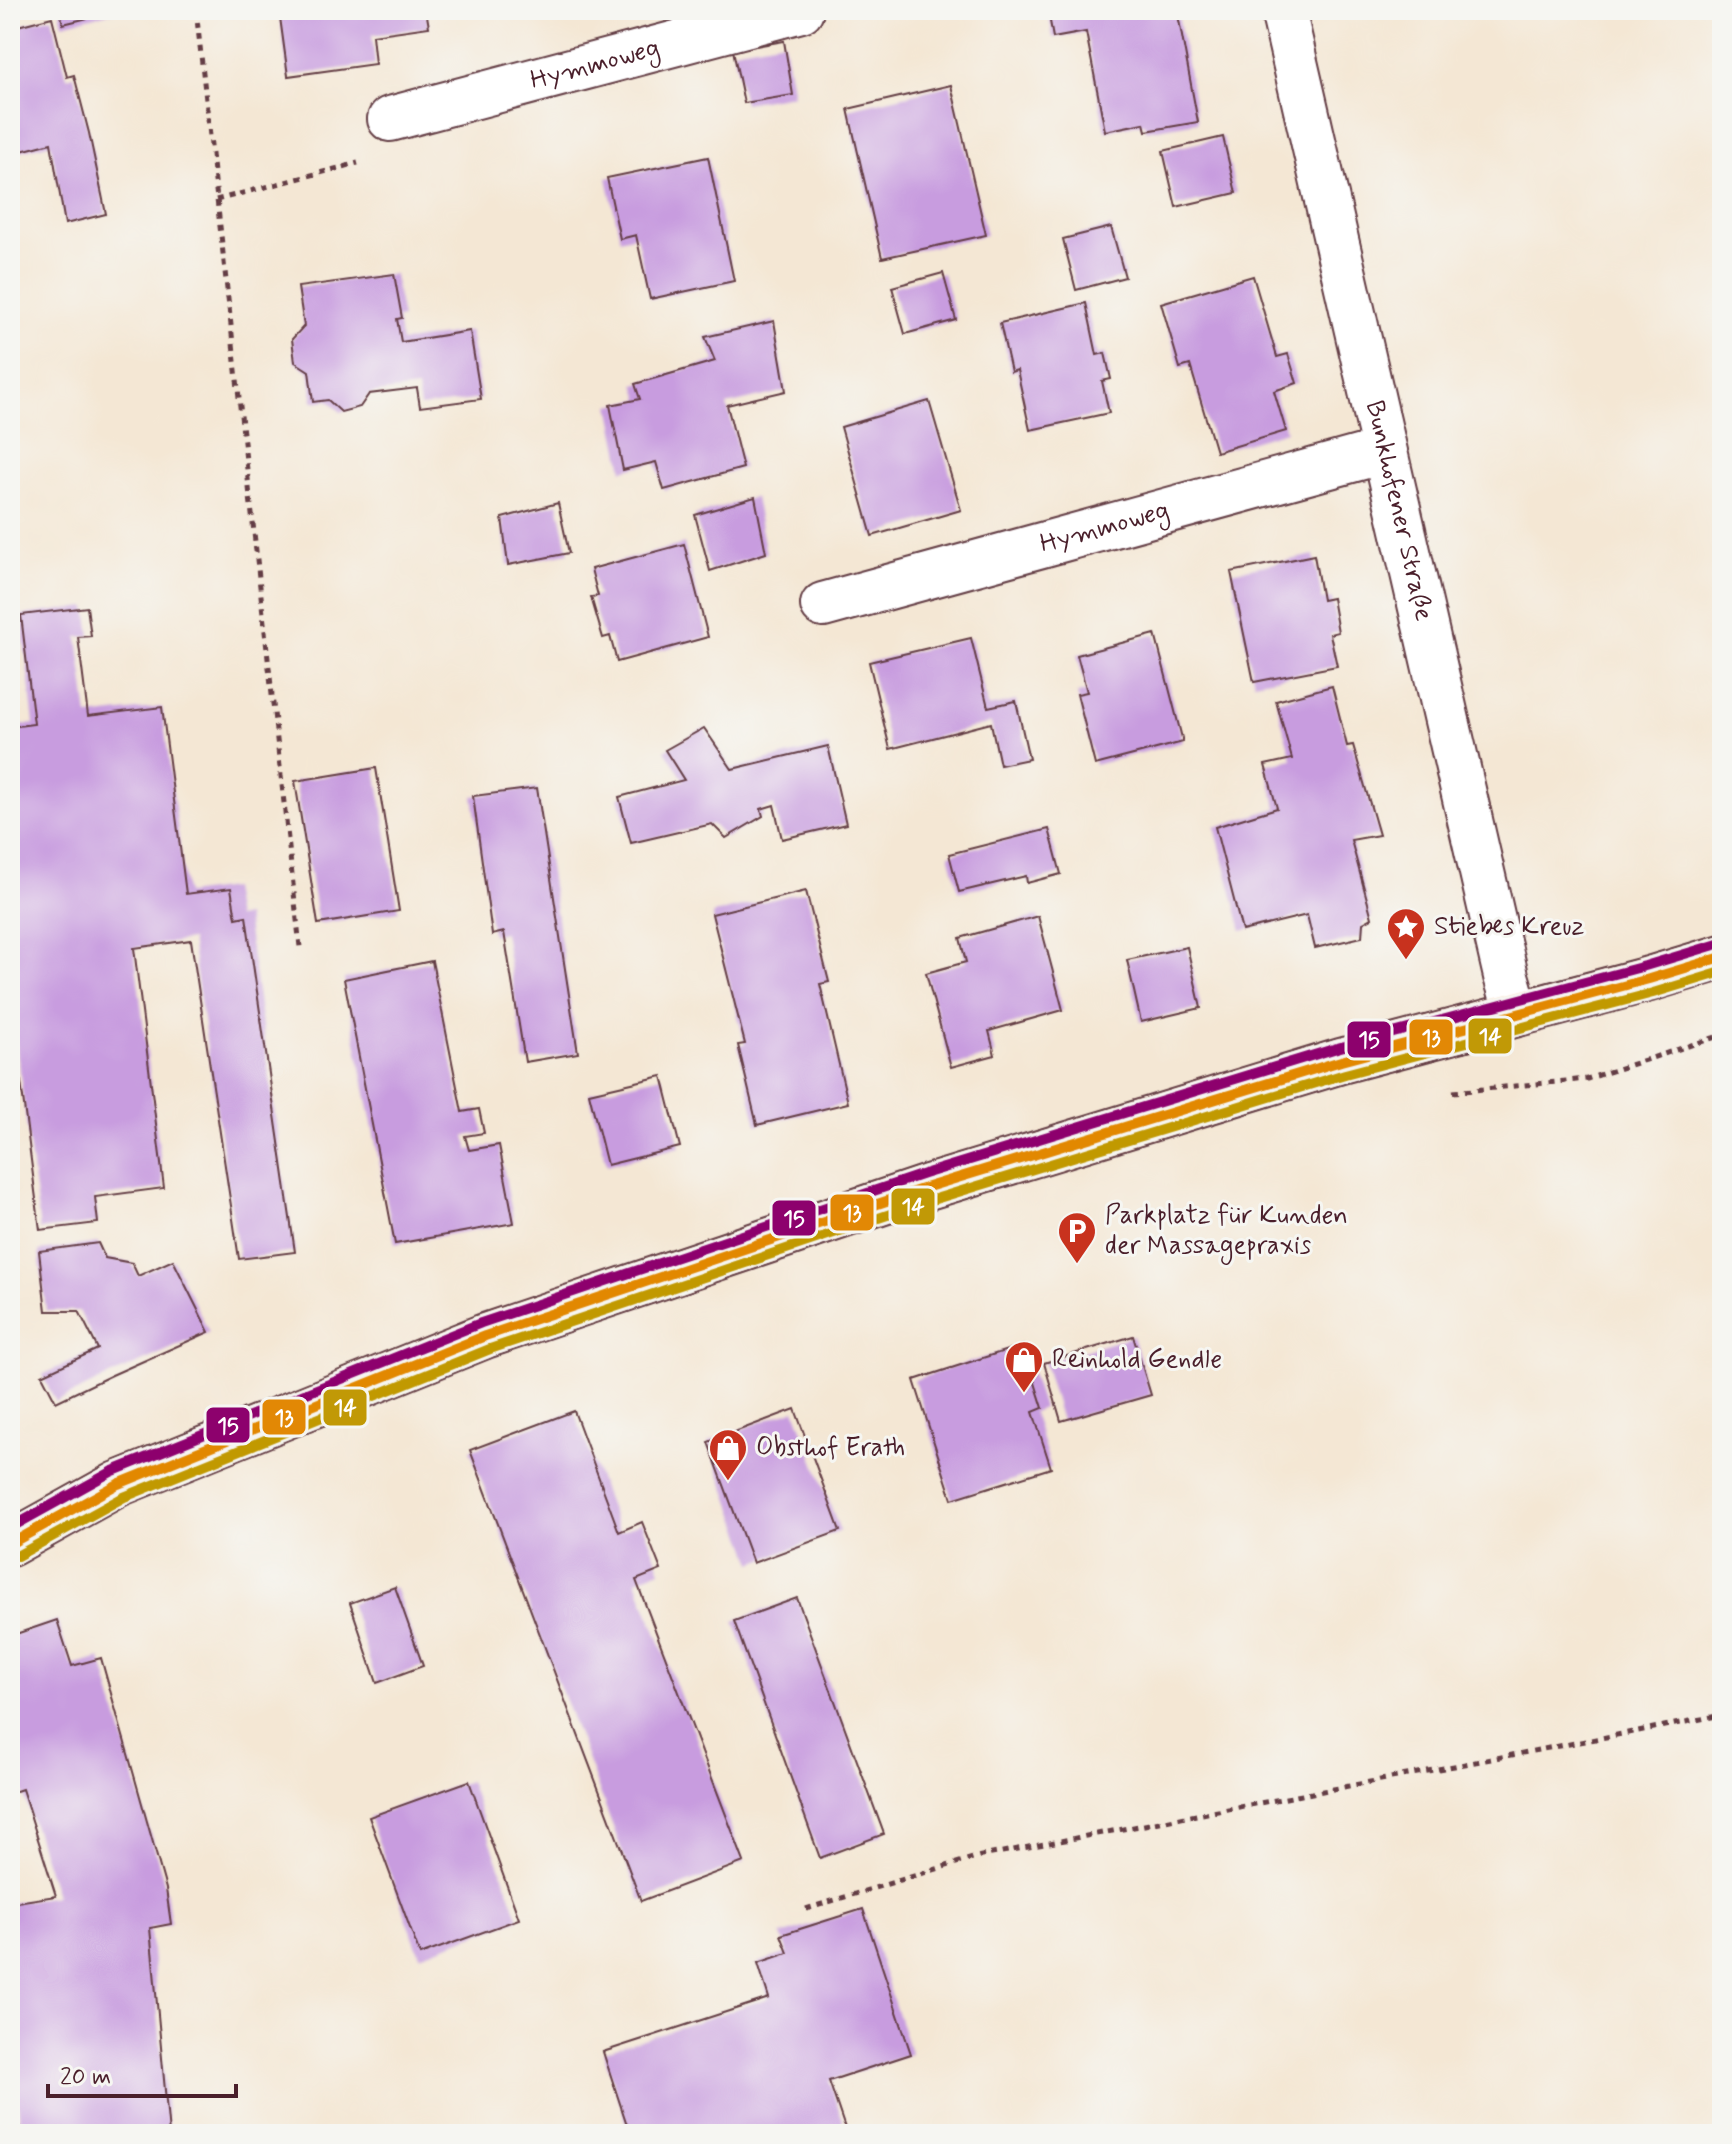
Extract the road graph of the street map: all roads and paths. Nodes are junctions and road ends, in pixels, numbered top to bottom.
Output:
1 (196, 10) edge
2 (801, 10) edge
3 (1283, 10) edge
4 (390, 119) joint
5 (216, 200) junction
6 (1384, 451) junction
7 (823, 605) dead end
8 (300, 947) dead end
9 (1722, 957) edge
10 (1517, 1013) junction
11 (1722, 1035) edge
12 (1444, 1093) dead end
13 (10, 1544) edge
14 (1722, 1715) edge
15 (806, 1909) dead end

1 - 5 path
2 - 4 street, Hymmoweg
3 - 6 street, Bunkhofener Straße
4 - 5 path
5 - 8 path
6 - 7 street, Hymmoweg
6 - 10 street, Bunkhofener Straße
9 - 10 main road
10 - 13 main road
11 - 12 path
14 - 15 path

